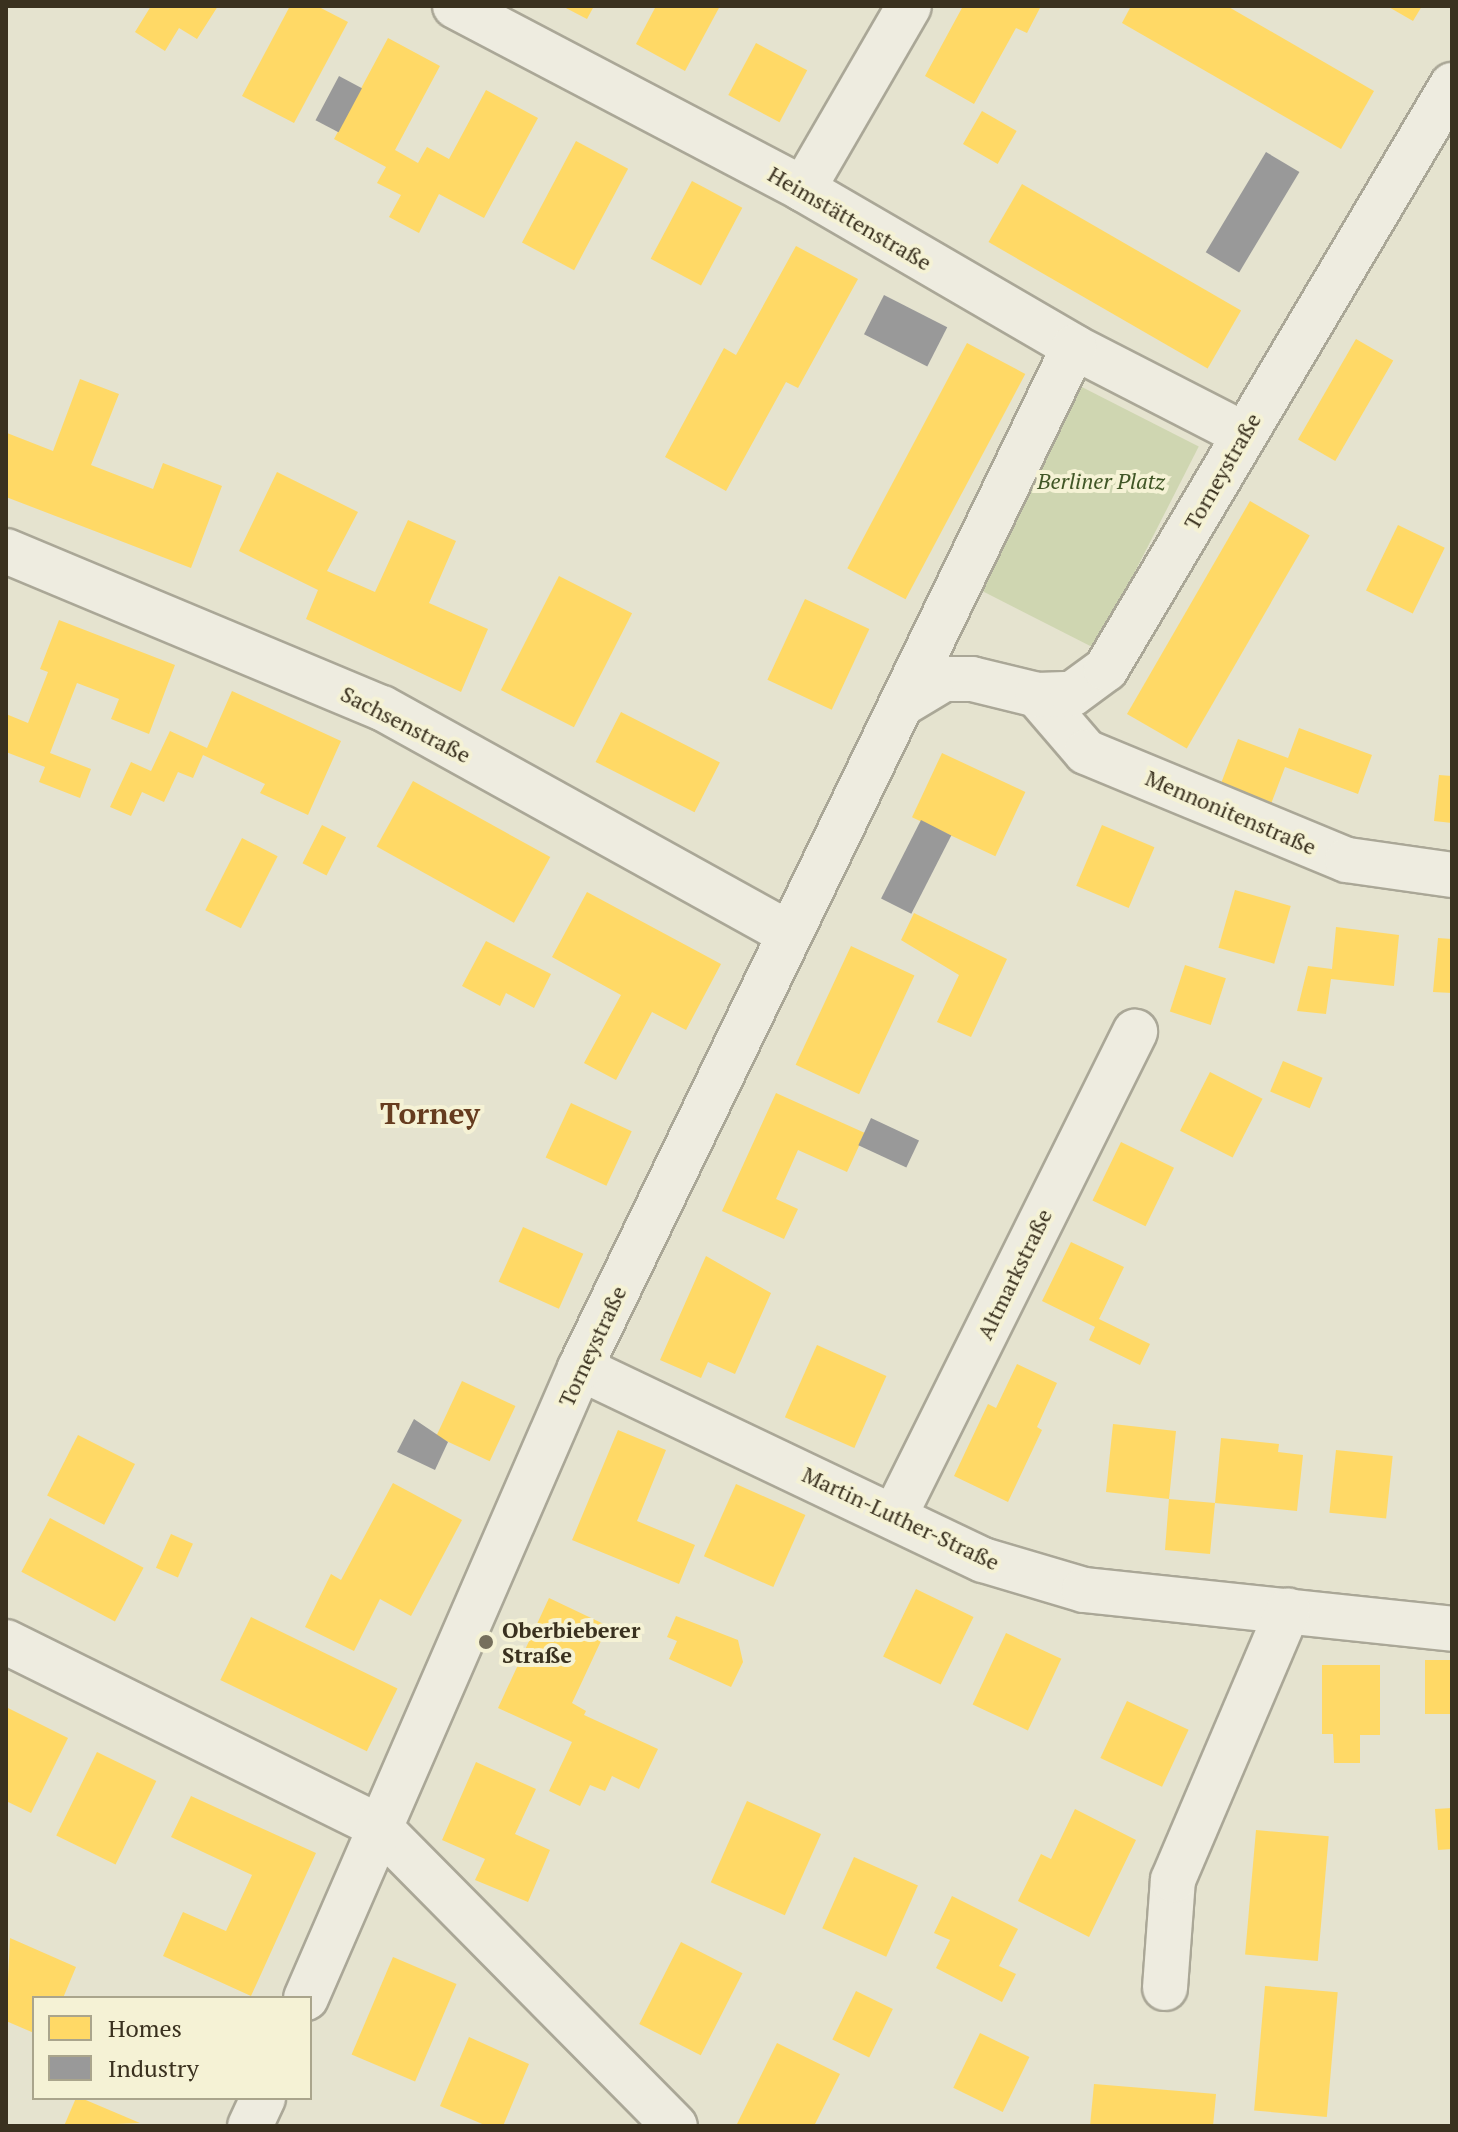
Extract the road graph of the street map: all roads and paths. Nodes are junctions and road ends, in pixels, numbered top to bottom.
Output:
1 (455, 6) edge
2 (909, 6) edge
3 (1452, 85) edge
4 (803, 189) junction
5 (1074, 347) junction
6 (1243, 434) junction
7 (6, 551) edge
8 (1037, 695) junction
9 (902, 704) junction
10 (1452, 875) edge
11 (790, 934) junction
12 (1135, 1032) dead end
13 (580, 1368) junction
14 (894, 1517) junction
15 (1288, 1611) junction
16 (1452, 1629) edge
17 (6, 1642) edge
18 (378, 1826) junction
19 (1165, 1988) dead end
20 (307, 1996) edge
21 (262, 2100) edge
22 (250, 2126) edge
23 (675, 2126) edge

1 - 4 street, Heimstättenstraße
2 - 4 street
3 - 6 street, Torneystraße
4 - 5 street, Heimstättenstraße
5 - 6 street, Heimstättenstraße
5 - 9 street, Torneystraße
6 - 8 street, Torneystraße
7 - 11 street, Sachsenstraße
8 - 9 street, Torneystraße
8 - 10 street, Mennonitenstraße
9 - 11 street, Torneystraße
11 - 13 street, Torneystraße
12 - 14 street, Altmarkstraße
13 - 14 street, Martin-Luther-Straße
13 - 18 street, Torneystraße
14 - 15 street, Martin-Luther-Straße
15 - 16 street, Martin-Luther-Straße
15 - 19 street
17 - 18 street
18 - 20 street, Torneystraße
18 - 23 street
21 - 22 street

